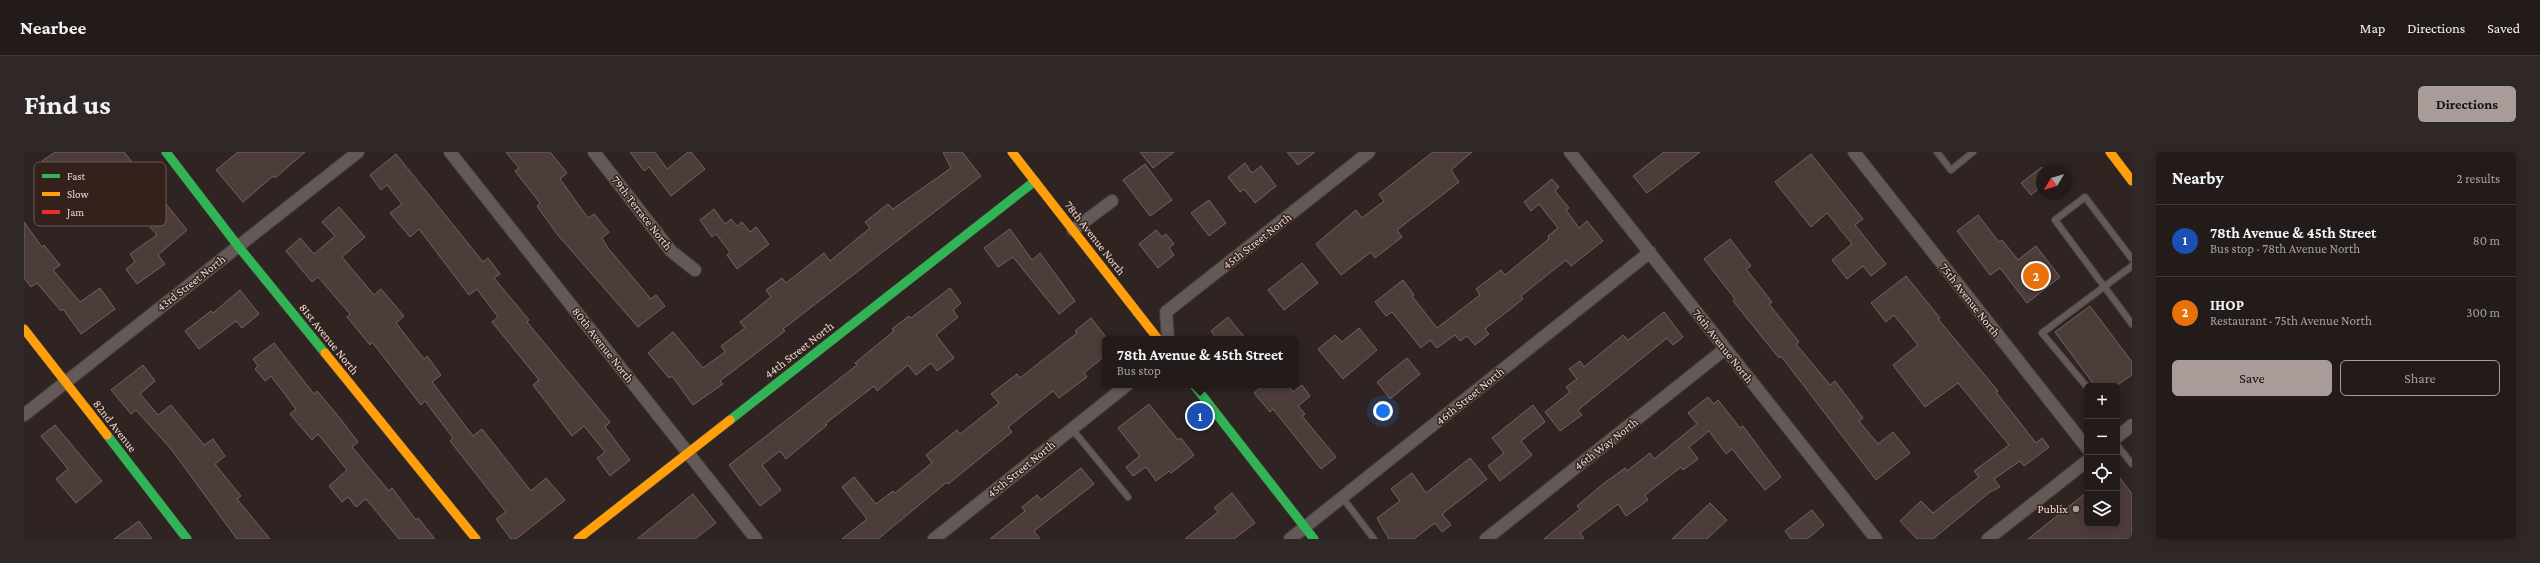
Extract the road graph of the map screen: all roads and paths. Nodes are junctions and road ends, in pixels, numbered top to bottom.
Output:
1 (166, 152) edge
2 (358, 152) edge
3 (450, 152) edge
4 (594, 152) edge
5 (1012, 152) edge
6 (1369, 152) edge
7 (1570, 152) edge
8 (1854, 152) edge
9 (1937, 152) edge
10 (1973, 152) edge
11 (2110, 152) edge
12 (1035, 181) junction
13 (2132, 181) edge
14 (1112, 201) dead end
15 (1073, 230) junction
16 (238, 246) junction
17 (1650, 252) junction
18 (2132, 259) edge
19 (2132, 266) edge
20 (695, 270) dead end
21 (2104, 286) junction
22 (2132, 324) edge
23 (24, 329) edge
24 (1156, 336) edge
25 (1168, 336) edge
26 (1726, 349) junction
27 (66, 382) junction
28 (2084, 383) edge
29 (1123, 388) edge
30 (1196, 388) edge
31 (24, 415) edge
32 (1072, 429) junction
33 (2084, 444) edge
34 (2120, 449) edge
35 (688, 452) junction
36 (2084, 463) edge
37 (2132, 464) edge
38 (1128, 497) dead end
39 (1342, 497) junction
40 (1304, 527) junction
41 (187, 539) edge
42 (476, 539) edge
43 (578, 539) edge
44 (756, 539) edge
45 (934, 539) edge
46 (1290, 539) edge
47 (1314, 539) edge
48 (1374, 539) edge
49 (1486, 539) edge
50 (1876, 539) edge
51 (1988, 539) edge

1 - 16 street, 81st Avenue North
2 - 16 street, 43rd Street North
3 - 35 street, 80th Avenue North
4 - 20 street, 79th Terrace North
5 - 12 street, 78th Avenue North
6 - 25 street, 45th Street North
7 - 17 street, 76th Avenue North
8 - 33 street, 75th Avenue North
9 - 10 lane
11 - 13 street
12 - 15 street, 78th Avenue North
12 - 35 street, 44th Street North
14 - 15 street
15 - 24 street, 78th Avenue North
16 - 27 street, 43rd Street North
16 - 42 street, 81st Avenue North
17 - 26 street, 76th Avenue North
17 - 39 street, 46th Street North
18 - 21 lane
19 - 21 lane
21 - 22 lane
21 - 28 lane
23 - 27 street, 82nd Avenue
26 - 49 street, 46th Way North
26 - 50 street, 76th Avenue North
27 - 31 street, 43rd Street North
27 - 41 street, 82nd Avenue
29 - 32 street, 45th Street North
30 - 40 street
32 - 38 lane
32 - 45 street, 45th Street North
34 - 37 lane
35 - 43 street, 44th Street North
35 - 44 street, 80th Avenue North
36 - 51 street
39 - 40 street, 46th Street North
39 - 48 lane
40 - 46 street, 46th Street North
40 - 47 street

